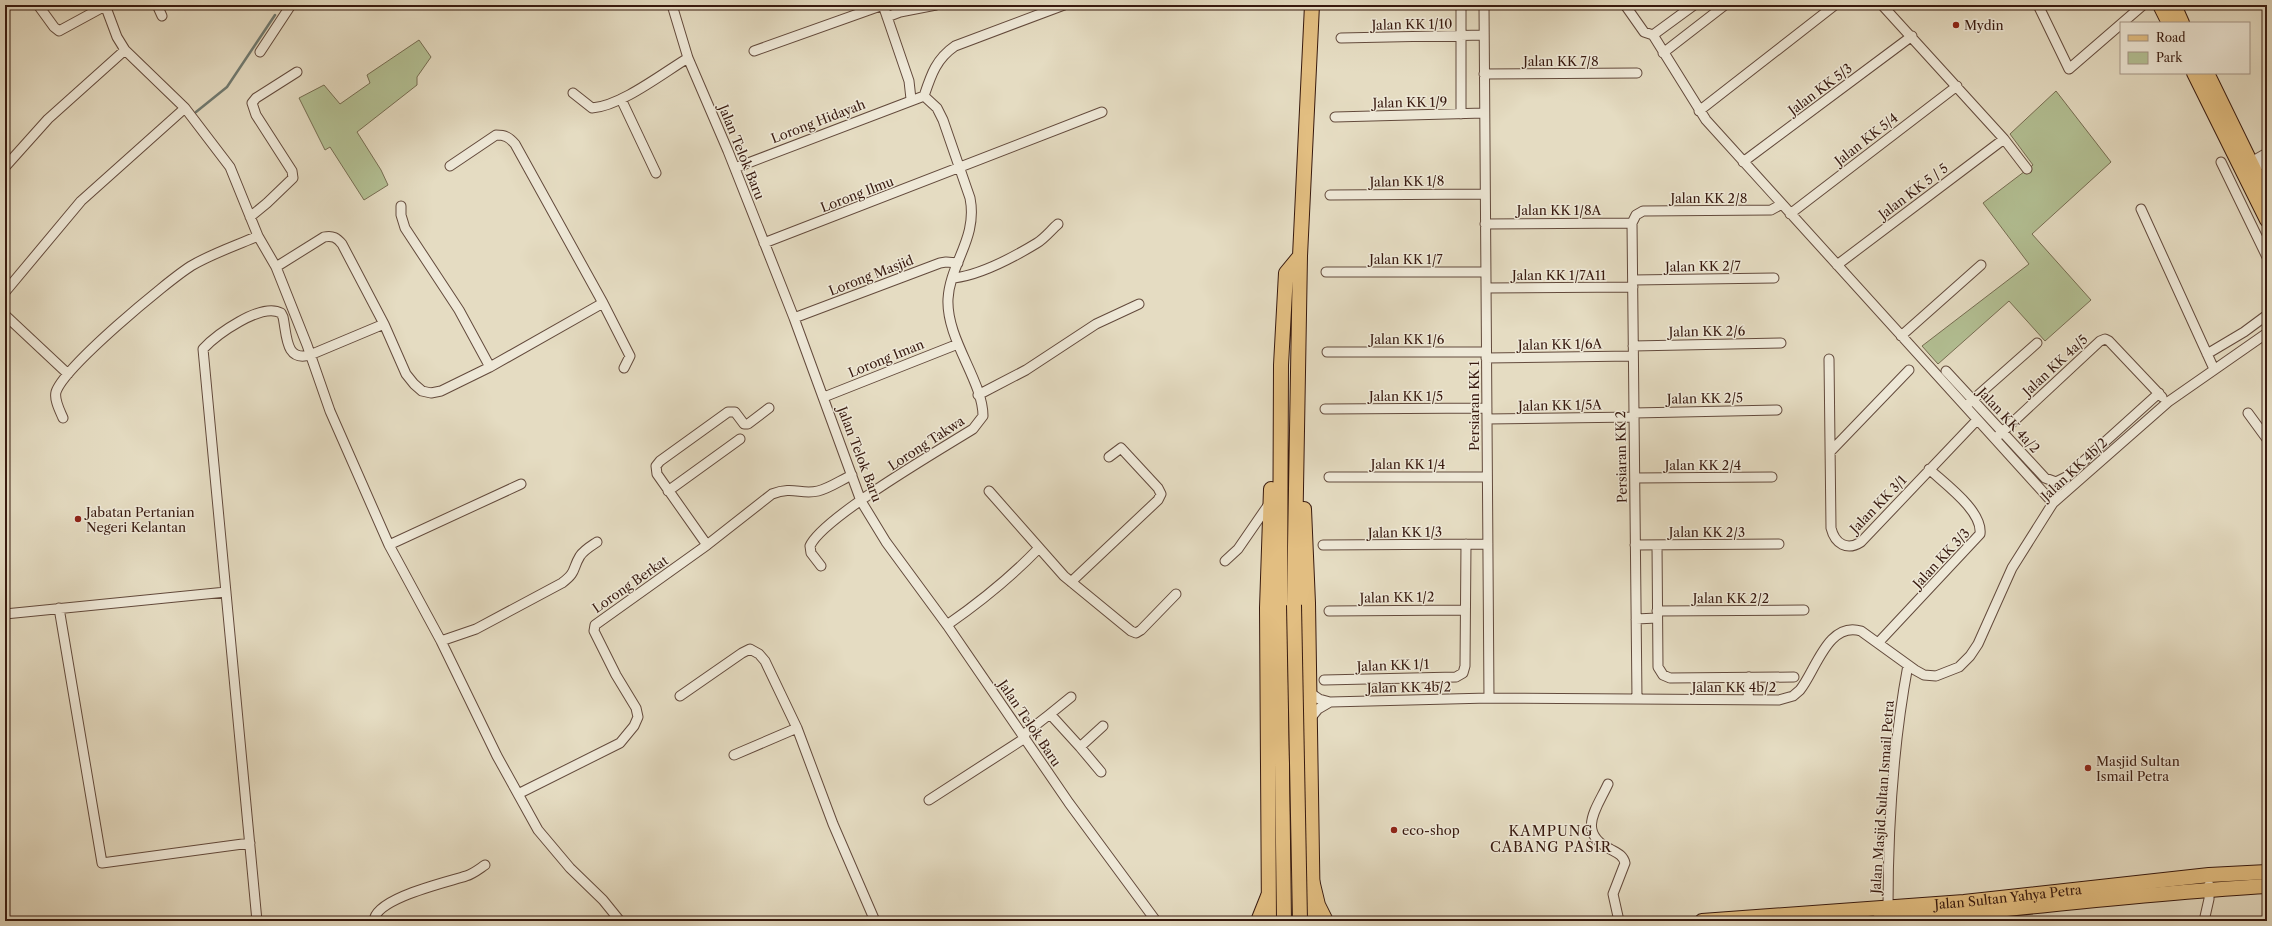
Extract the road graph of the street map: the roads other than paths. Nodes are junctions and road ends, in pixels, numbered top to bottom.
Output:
1 (38, 5) edge
2 (157, 5) edge
3 (291, 5) edge
4 (672, 5) edge
5 (883, 5) edge
6 (936, 5) edge
7 (1064, 5) edge
8 (1312, 5) edge
9 (1460, 5) edge
10 (1484, 5) edge
11 (1625, 5) edge
12 (1694, 5) edge
13 (1725, 5) edge
14 (1836, 5) edge
15 (1882, 5) edge
16 (2038, 5) edge
17 (2160, 5) edge
18 (2174, 5) edge
19 (105, 6) edge
20 (2139, 6) edge
21 (162, 16) dead end
22 (887, 17) junction
23 (2121, 22) edge
24 (2168, 22) edge
25 (2182, 22) edge
26 (2120, 23) edge
27 (1484, 35) junction
28 (1653, 35) junction
29 (1461, 36) junction
30 (1912, 36) junction
31 (1341, 38) dead end
32 (125, 50) junction
33 (754, 50) dead end
34 (260, 52) dead end
35 (1663, 53) junction
36 (688, 58) junction
37 (297, 72) dead end
38 (1637, 73) dead end
39 (1484, 74) junction
40 (2195, 74) edge
41 (2207, 74) edge
42 (1957, 86) junction
43 (574, 93) dead end
44 (924, 96) junction
45 (621, 99) junction
46 (911, 100) junction
47 (185, 108) junction
48 (1699, 111) junction
49 (1102, 112) dead end
50 (1484, 113) junction
51 (1461, 114) junction
52 (1335, 117) dead end
53 (2004, 139) junction
54 (2267, 153) edge
55 (2267, 161) edge
56 (1744, 162) junction
57 (2221, 162) dead end
58 (450, 166) dead end
59 (5, 167) edge
60 (735, 168) junction
61 (2247, 168) junction
62 (960, 169) junction
63 (2027, 169) dead end
64 (656, 173) dead end
65 (1485, 194) junction
66 (1330, 195) dead end
67 (2261, 196) edge
68 (2241, 203) junction
69 (1782, 204) junction
70 (401, 206) dead end
71 (2141, 209) dead end
72 (1790, 214) junction
73 (250, 217) junction
74 (1634, 219) junction
75 (2267, 220) edge
76 (1058, 224) dead end
77 (1485, 224) junction
78 (258, 236) junction
79 (764, 243) junction
80 (1300, 256) junction
81 (2267, 257) edge
82 (958, 263) junction
83 (1837, 265) junction
84 (1981, 265) dead end
85 (276, 267) junction
86 (1326, 272) dead end
87 (1486, 272) junction
88 (954, 278) junction
89 (1774, 278) dead end
90 (1633, 284) junction
91 (1486, 288) junction
92 (5, 292) edge
93 (603, 303) junction
94 (1139, 304) dead end
95 (2267, 315) edge
96 (5, 316) edge
97 (794, 318) junction
98 (384, 324) junction
99 (2267, 332) edge
100 (1901, 336) junction
101 (1781, 343) dead end
102 (2037, 343) dead end
103 (958, 344) junction
104 (1633, 346) junction
105 (1327, 352) dead end
106 (2207, 354) junction
107 (310, 355) junction
108 (1486, 355) junction
109 (1633, 356) junction
110 (1829, 359) dead end
111 (1298, 363) junction
112 (1281, 365) junction
113 (490, 367) junction
114 (624, 368) dead end
115 (2214, 369) junction
116 (1909, 370) dead end
117 (1946, 371) dead end
118 (68, 374) junction
119 (2159, 393) junction
120 (978, 395) junction
121 (824, 397) junction
122 (1973, 400) junction
123 (2168, 402) junction
124 (1966, 406) junction
125 (769, 408) dead end
126 (1487, 408) junction
127 (1325, 409) dead end
128 (1776, 410) dead end
129 (2248, 413) dead end
130 (1634, 415) junction
131 (63, 418) dead end
132 (1487, 419) junction
133 (1977, 420) junction
134 (2002, 432) junction
135 (740, 439) dead end
136 (1995, 439) junction
137 (2267, 439) edge
138 (1830, 452) junction
139 (1110, 457) dead end
140 (1930, 469) junction
141 (852, 475) junction
142 (1487, 476) junction
143 (1329, 477) dead end
144 (1772, 477) dead end
145 (1635, 478) junction
146 (2056, 482) junction
147 (521, 484) dead end
148 (668, 491) junction
149 (989, 491) dead end
150 (861, 501) junction
151 (2056, 501) junction
152 (1270, 502) junction
153 (597, 542) dead end
154 (1466, 544) junction
155 (1488, 544) junction
156 (1779, 544) dead end
157 (389, 545) junction
158 (707, 545) junction
159 (1635, 545) junction
160 (1657, 545) junction
161 (1323, 546) dead end
162 (1038, 548) junction
163 (1225, 561) dead end
164 (821, 566) dead end
165 (1071, 582) junction
166 (226, 592) junction
167 (1176, 594) dead end
168 (59, 608) junction
169 (1466, 610) junction
170 (1804, 610) dead end
171 (1329, 611) dead end
172 (5, 614) edge
173 (1658, 615) junction
174 (1636, 619) junction
175 (947, 625) junction
176 (441, 641) junction
177 (1878, 644) junction
178 (1908, 665) junction
179 (1749, 677) junction
180 (1794, 677) dead end
181 (1324, 680) dead end
182 (1309, 692) junction
183 (680, 696) dead end
184 (1072, 697) dead end
185 (1489, 698) junction
186 (1637, 700) junction
187 (1748, 700) junction
188 (1330, 702) junction
189 (1050, 714) junction
190 (1310, 720) junction
191 (1104, 726) dead end
192 (797, 728) junction
193 (1024, 737) junction
194 (1080, 747) junction
195 (734, 756) dead end
196 (1101, 772) dead end
197 (1608, 784) dead end
198 (518, 794) junction
199 (929, 800) dead end
200 (250, 843) junction
201 (485, 865) dead end
202 (2267, 872) edge
203 (2209, 875) junction
204 (1312, 880) junction
205 (2267, 886) edge
206 (2209, 889) junction
207 (1888, 907) junction
208 (1313, 914) edge
209 (257, 921) edge
210 (374, 921) edge
211 (620, 921) edge
212 (875, 921) edge
213 (1156, 921) edge
214 (1266, 921) edge
215 (1284, 921) edge
216 (1299, 921) edge
217 (1326, 921) edge
218 (1618, 921) edge
219 (1702, 921) edge
220 (1878, 921) edge
221 (2204, 921) edge

1 - 19 street
2 - 21 street
3 - 34 street
4 - 36 street, Jalan Telok Baru
5 - 22 street
5 - 33 street
6 - 22 street
7 - 44 street
8 - 80 main road
9 - 29 street
10 - 27 street, Persiaran KK 1
11 - 28 street
12 - 28 street
13 - 35 street
14 - 48 street
15 - 30 street
16 - 26 street
17 - 24 main road
18 - 25 main road
19 - 32 street
20 - 23 street
22 - 46 street
27 - 29 street, Jalan KK 1/10
27 - 39 street, Persiaran KK 1
28 - 35 street
29 - 31 street, Jalan KK 1/10
29 - 51 street
30 - 42 street
30 - 56 street, Jalan KK 5/3
32 - 47 street
32 - 59 street
35 - 48 street
36 - 45 street
36 - 60 street, Jalan Telok Baru
37 - 73 street
38 - 39 street, Jalan KK 7/8
39 - 50 street, Persiaran KK 1
40 - 61 main road
41 - 61 main road
42 - 53 street
42 - 72 street, Jalan KK 5/4
43 - 45 street
44 - 46 street, Lorong Hidayah
44 - 62 street, Lorong Takwa
45 - 64 street
46 - 60 street, Lorong Hidayah
47 - 73 street
47 - 92 street
48 - 56 street
49 - 62 street, Lorong Ilmu
50 - 51 street, Jalan KK 1/9
50 - 65 street, Persiaran KK 1
51 - 52 street, Jalan KK 1/9
53 - 63 street
53 - 83 street, Jalan KK 5 / 5
54 - 61 street
55 - 61 street
56 - 69 street
57 - 68 street
58 - 93 street
60 - 79 street, Jalan Telok Baru
61 - 67 main road
62 - 79 street, Lorong Ilmu
62 - 82 street, Lorong Takwa
65 - 66 street, Jalan KK 1/8
65 - 77 street, Persiaran KK 1
67 - 68 street
67 - 75 main road
68 - 81 street
69 - 72 street
69 - 74 street, Jalan KK 2/8
70 - 113 street
71 - 106 street
72 - 83 street
73 - 78 street
74 - 77 street, Jalan KK 1/8A
74 - 90 street, Persiaran KK 2
76 - 88 street
77 - 87 street, Persiaran KK 1
78 - 85 street
78 - 118 street
79 - 97 street, Jalan Telok Baru
80 - 111 main road
80 - 112 main road
82 - 88 street, Lorong Takwa
82 - 97 street, Lorong Masjid
83 - 100 street
84 - 100 street
85 - 98 street
85 - 107 street
86 - 87 street, Jalan KK 1/7
87 - 91 street, Persiaran KK 1
88 - 103 street, Lorong Takwa
89 - 90 street, Jalan KK 2/7
90 - 91 street, Jalan KK 1/7A11
90 - 104 street, Persiaran KK 2
91 - 108 street, Persiaran KK 1
93 - 113 street
93 - 114 street
94 - 120 street
95 - 106 street
96 - 118 street
97 - 121 street, Jalan Telok Baru
98 - 107 street
98 - 113 street
99 - 115 street, Jalan KK 4b/2
100 - 124 street
101 - 104 street, Jalan KK 2/6
102 - 122 street
103 - 120 street, Lorong Takwa
103 - 121 street, Lorong Iman
104 - 109 street, Persiaran KK 2
105 - 108 street, Jalan KK 1/6
106 - 115 street
107 - 157 street
107 - 166 street
108 - 109 street, Jalan KK 1/6A
108 - 126 street, Persiaran KK 1
109 - 130 street, Persiaran KK 2
110 - 138 street, Jalan KK 3/1
111 - 182 main road
111 - 216 main road, bridge
112 - 152 main road
112 - 215 main road
115 - 123 street, Jalan KK 4b/2
116 - 138 street
117 - 122 street, Jalan KK 4a/2
118 - 131 street
119 - 123 street, Jalan KK 4a/5
119 - 134 street, Jalan KK 4a/5
119 - 146 street
120 - 150 street, Lorong Takwa
121 - 141 street, Jalan Telok Baru
122 - 124 street
122 - 134 street, Jalan KK 4a/2
123 - 151 street, Jalan KK 4b/2
124 - 133 street
125 - 148 street
126 - 127 street, Jalan KK 1/5
126 - 132 street, Persiaran KK 1
128 - 130 street, Jalan KK 2/5
129 - 137 street
130 - 132 street, Jalan KK 1/5A
130 - 145 street, Persiaran KK 2
132 - 142 street, Persiaran KK 1
133 - 136 street
133 - 140 street, Jalan KK 3/1
134 - 136 street, Jalan KK 4a/5
134 - 146 street, Jalan KK 4a/2
135 - 148 street
136 - 151 street
138 - 140 street, Jalan KK 3/1
139 - 165 street
140 - 177 street, Jalan KK 3/3
141 - 150 street, Jalan Telok Baru
141 - 158 street, Lorong Berkat
142 - 143 street, Jalan KK 1/4
142 - 155 street, Persiaran KK 1
144 - 145 street, Jalan KK 2/4
145 - 159 street, Persiaran KK 2
146 - 151 street
147 - 157 street
148 - 158 street
149 - 162 street
150 - 164 street, Lorong Takwa
150 - 175 street, Jalan Telok Baru
151 - 178 street, Jalan KK 4b/2
152 - 163 street
152 - 214 main road
153 - 176 street
154 - 155 street, Jalan KK 1/3
154 - 161 street, Jalan KK 1/3
154 - 169 street
155 - 185 street, Persiaran KK 1
156 - 160 street, Jalan KK 2/3
157 - 176 street
158 - 198 street, Lorong Berkat
159 - 160 street, Jalan KK 2/3
159 - 174 street, Persiaran KK 2
160 - 173 street
162 - 165 street
162 - 175 street
165 - 167 street
166 - 168 street
166 - 200 street
168 - 172 street
168 - 200 street
169 - 171 street, Jalan KK 1/2
169 - 181 street, Jalan KK 1/1
170 - 173 street, Jalan KK 2/2
173 - 174 street, Jalan KK 2/2
173 - 179 street
174 - 186 street, Persiaran KK 2
175 - 193 street, Jalan Telok Baru
176 - 198 street
177 - 178 street, Jalan KK 4b/2
177 - 187 street, Jalan KK 4b/2
178 - 207 street, Jalan Masjid Sultan Ismail Petra
179 - 180 street
179 - 187 street
182 - 188 street, Jalan KK 4b/2
182 - 190 main road
183 - 192 street
184 - 189 street
185 - 186 street, Jalan KK 4b/2
185 - 188 street, Jalan KK 4b/2
186 - 187 street, Jalan KK 4b/2
188 - 190 street
189 - 193 street
189 - 194 street
190 - 204 main road
191 - 194 street
192 - 195 street
192 - 212 street
193 - 199 street
193 - 213 street, Jalan Telok Baru
194 - 196 street
197 - 218 street
198 - 211 street
200 - 209 street
201 - 210 street
202 - 203 main road, Jalan Sultan Yahya Petra
203 - 206 street
203 - 207 main road, Jalan Sultan Yahya Petra
204 - 208 main road
204 - 217 main road
205 - 206 main road, Jalan Sultan Yahya Petra
206 - 220 main road, Jalan Sultan Yahya Petra
206 - 221 street
207 - 219 main road, Jalan Sultan Yahya Petra
208 - 216 main road

